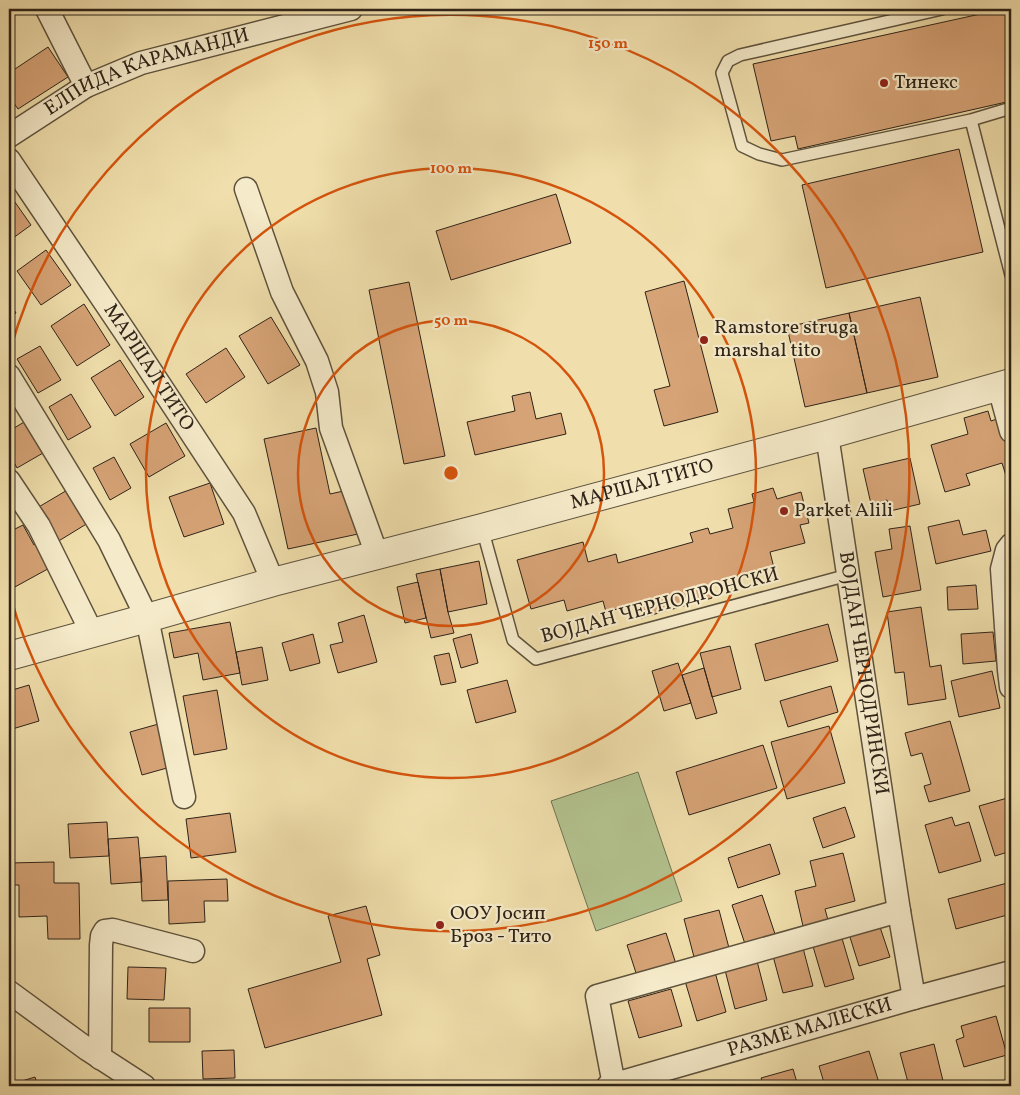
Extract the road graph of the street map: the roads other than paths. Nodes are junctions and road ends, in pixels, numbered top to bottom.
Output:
1 (47, 9) edge
2 (351, 9) edge
3 (942, 9) edge
4 (86, 86) junction
5 (1011, 108) edge
6 (971, 120) junction
7 (9, 136) edge
8 (9, 160) edge
9 (246, 190) dead end
10 (1011, 275) edge
11 (9, 376) edge
12 (1005, 385) edge
13 (1011, 431) edge
14 (826, 435) junction
15 (9, 481) edge
16 (482, 528) junction
17 (1011, 545) edge
18 (377, 555) junction
19 (848, 575) junction
20 (274, 582) junction
21 (147, 618) junction
22 (92, 634) junction
23 (10, 652) edge
24 (1011, 687) edge
25 (184, 797) dead end
26 (899, 911) junction
27 (193, 951) dead end
28 (1011, 972) edge
29 (9, 992) edge
30 (914, 998) junction
31 (100, 1058) junction
32 (611, 1085) edge
33 (144, 1086) edge

1 - 4 street
2 - 4 street, ЕЛПИДА КАРАМАНДИ
3 - 6 lane
4 - 7 street, ЕЛПИДА КАРАМАНДИ
5 - 6 lane
6 - 10 lane
8 - 20 street, МАРШАЛ ТИТО
9 - 18 street
11 - 21 street
12 - 13 street
12 - 14 street, МАРШАЛ ТИТО
14 - 16 street, МАРШАЛ ТИТО
14 - 19 street, ВОЈДАН ЧЕРНОДРИНСКИ
15 - 22 street
16 - 18 street, МАРШАЛ ТИТО
16 - 19 lane, ВОЈДАН ЧЕРНОДРОНСКИ
17 - 24 street
18 - 20 street, МАРШАЛ ТИТО
19 - 26 street, ВОЈДАН ЧЕРНОДРИНСКИ
20 - 21 street, МАРШАЛ ТИТО
21 - 22 street, МАРШАЛ ТИТО
21 - 25 street
22 - 23 street, МАРШАЛ ТИТО
26 - 30 street, ВОЈДАН ЧЕРНОДРИНСКИ
26 - 32 street
27 - 31 street
28 - 30 street, РАЗМЕ МАЛЕСКИ
29 - 31 street
30 - 32 street, РАЗМЕ МАЛЕСКИ
31 - 33 street

